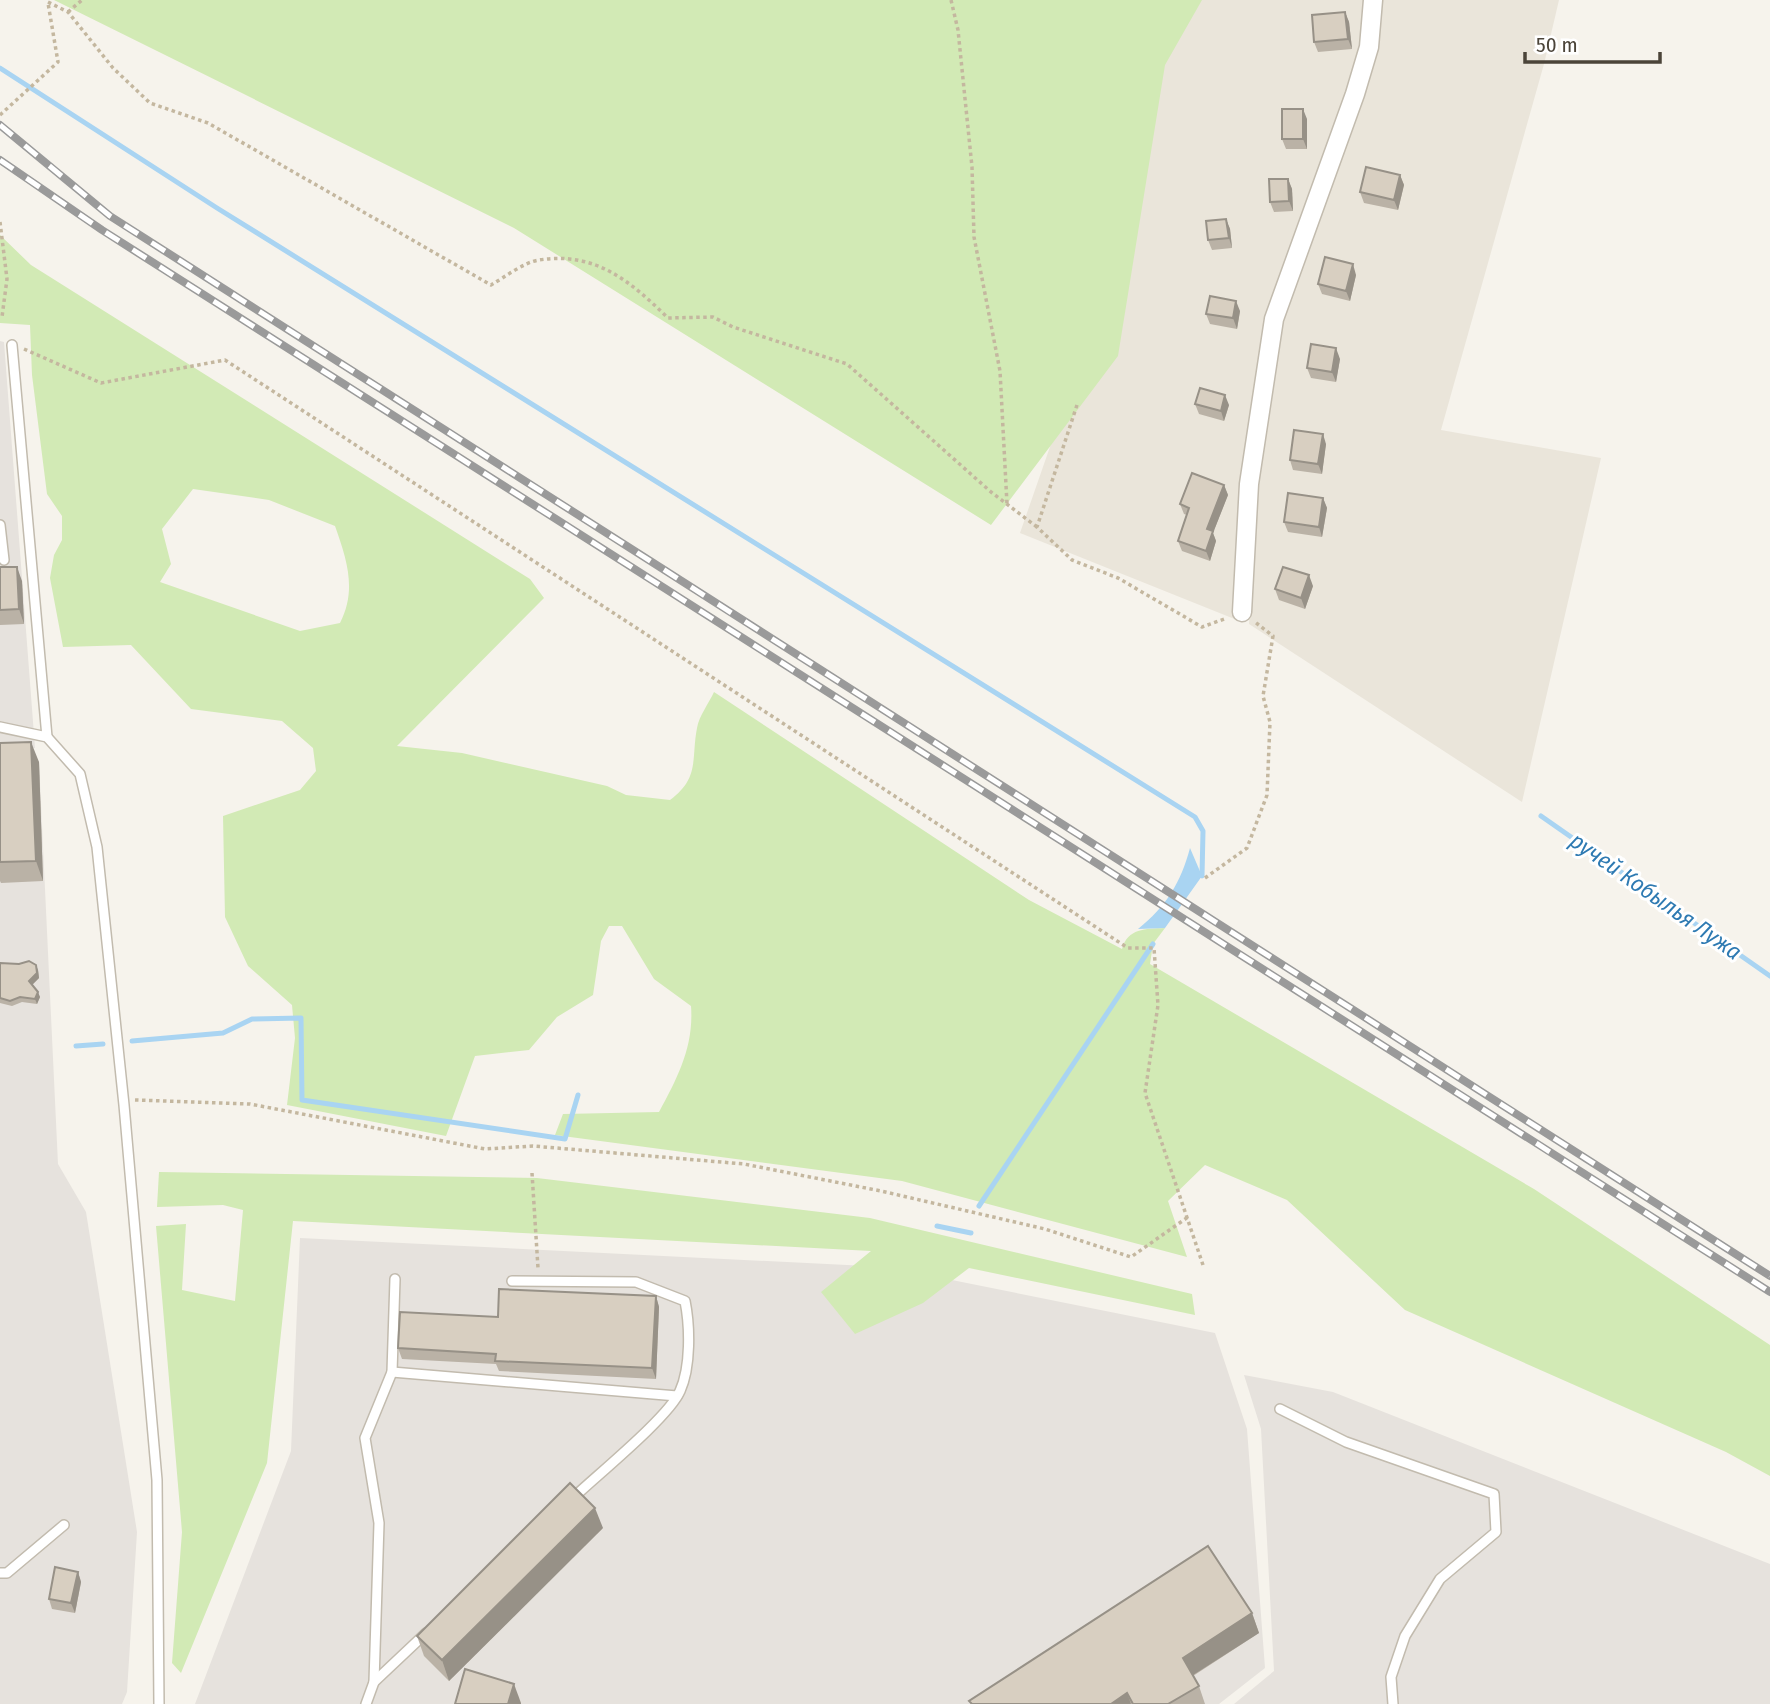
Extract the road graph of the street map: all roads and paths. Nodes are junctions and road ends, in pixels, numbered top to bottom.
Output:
1 (82, 0) edge
2 (951, 0) edge
3 (1373, 0) edge
4 (48, 1) edge
5 (68, 12) junction
6 (0, 115) edge
7 (0, 222) edge
8 (2, 317) dead end
9 (12, 345) joint
10 (1077, 405) dead end
11 (1007, 504) junction
12 (0, 525) edge
13 (1037, 527) junction
14 (4, 560) dead end
15 (1242, 612) junction
16 (0, 727) edge
17 (47, 737) junction
18 (1205, 878) dead end
19 (123, 1100) junction
20 (532, 1173) dead end
21 (1188, 1217) junction
22 (1203, 1265) dead end
23 (395, 1279) dead end
24 (512, 1281) dead end
25 (540, 1281) junction
26 (393, 1372) junction
27 (677, 1396) junction
28 (1280, 1409) dead end
29 (564, 1506) edge
30 (64, 1525) dead end
31 (0, 1573) edge
32 (434, 1627) edge
33 (374, 1682) junction
34 (159, 1704) edge
35 (366, 1704) edge
36 (1394, 1704) edge

1 - 5 path
2 - 11 path
3 - 15 street
4 - 5 path
4 - 6 path
5 - 11 path
7 - 8 path
9 - 17 lane
9 - 21 path
10 - 13 path
11 - 13 path
12 - 14 lane
13 - 15 path
15 - 18 path
16 - 17 lane
17 - 19 lane
19 - 21 path
19 - 34 lane
20 - 25 path
21 - 22 path
23 - 26 lane
24 - 25 lane
25 - 27 lane
26 - 27 lane
26 - 33 lane
27 - 29 lane
28 - 36 lane
30 - 31 lane
32 - 33 lane
33 - 35 lane

